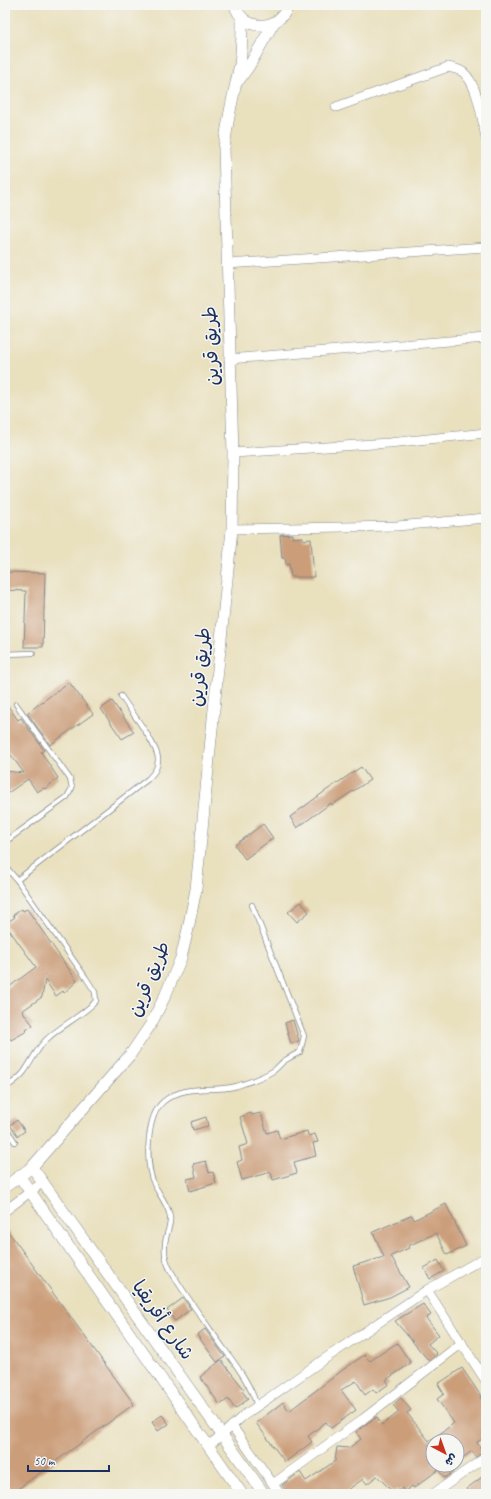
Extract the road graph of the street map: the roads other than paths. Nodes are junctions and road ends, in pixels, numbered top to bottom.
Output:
1 (235, 5) edge
2 (289, 6) edge
3 (242, 18) junction
4 (272, 24) junction
5 (235, 86) junction
6 (336, 107) dead end
7 (486, 138) edge
8 (486, 247) edge
9 (227, 264) junction
10 (486, 338) edge
11 (229, 359) junction
12 (486, 433) edge
13 (233, 453) junction
14 (486, 518) edge
15 (232, 529) junction
16 (33, 653) dead end
17 (5, 654) edge
18 (120, 696) dead end
19 (16, 704) dead end
20 (5, 842) edge
21 (5, 866) edge
22 (17, 880) junction
23 (252, 905) dead end
24 (5, 1088) edge
25 (5, 1128) edge
26 (15, 1142) dead end
27 (32, 1167) junction
28 (20, 1177) junction
29 (44, 1182) junction
30 (5, 1187) edge
31 (31, 1192) junction
32 (5, 1211) edge
33 (486, 1258) edge
34 (427, 1290) junction
35 (462, 1343) junction
36 (486, 1381) edge
37 (257, 1406) junction
38 (232, 1426) junction
39 (222, 1435) junction
40 (208, 1446) junction
41 (486, 1456) edge
42 (273, 1484) junction
43 (242, 1494) edge
44 (264, 1494) edge
45 (280, 1494) edge
46 (433, 1494) edge

1 - 3 street
2 - 4 street, طريق قرين
3 - 4 street
3 - 5 street, طريق قرين
4 - 5 street, طريق قرين
5 - 9 street, طريق قرين
6 - 7 street
8 - 9 street
9 - 11 street, طريق قرين
10 - 11 street
11 - 13 street, طريق قرين
12 - 13 street
13 - 15 street, طريق قرين
14 - 15 street
15 - 27 street, طريق قرين
16 - 17 lane
18 - 22 lane
19 - 20 lane
21 - 22 lane
22 - 24 lane
23 - 37 lane
25 - 26 lane
27 - 28 street, طريق قرين
27 - 29 street, شارع أفريقيا
28 - 30 street, طريق قرين
28 - 31 street, شارع أفريقيا
29 - 31 street
29 - 39 street, شارع أفريقيا
31 - 32 street
31 - 40 street, شارع أفريقيا
33 - 34 street
34 - 35 street
34 - 37 street
35 - 36 street
35 - 42 street
37 - 38 street
38 - 39 street
38 - 42 street
39 - 40 street
39 - 44 street, شارع أفريقيا
40 - 43 street, شارع أفريقيا
41 - 46 street
42 - 45 street

